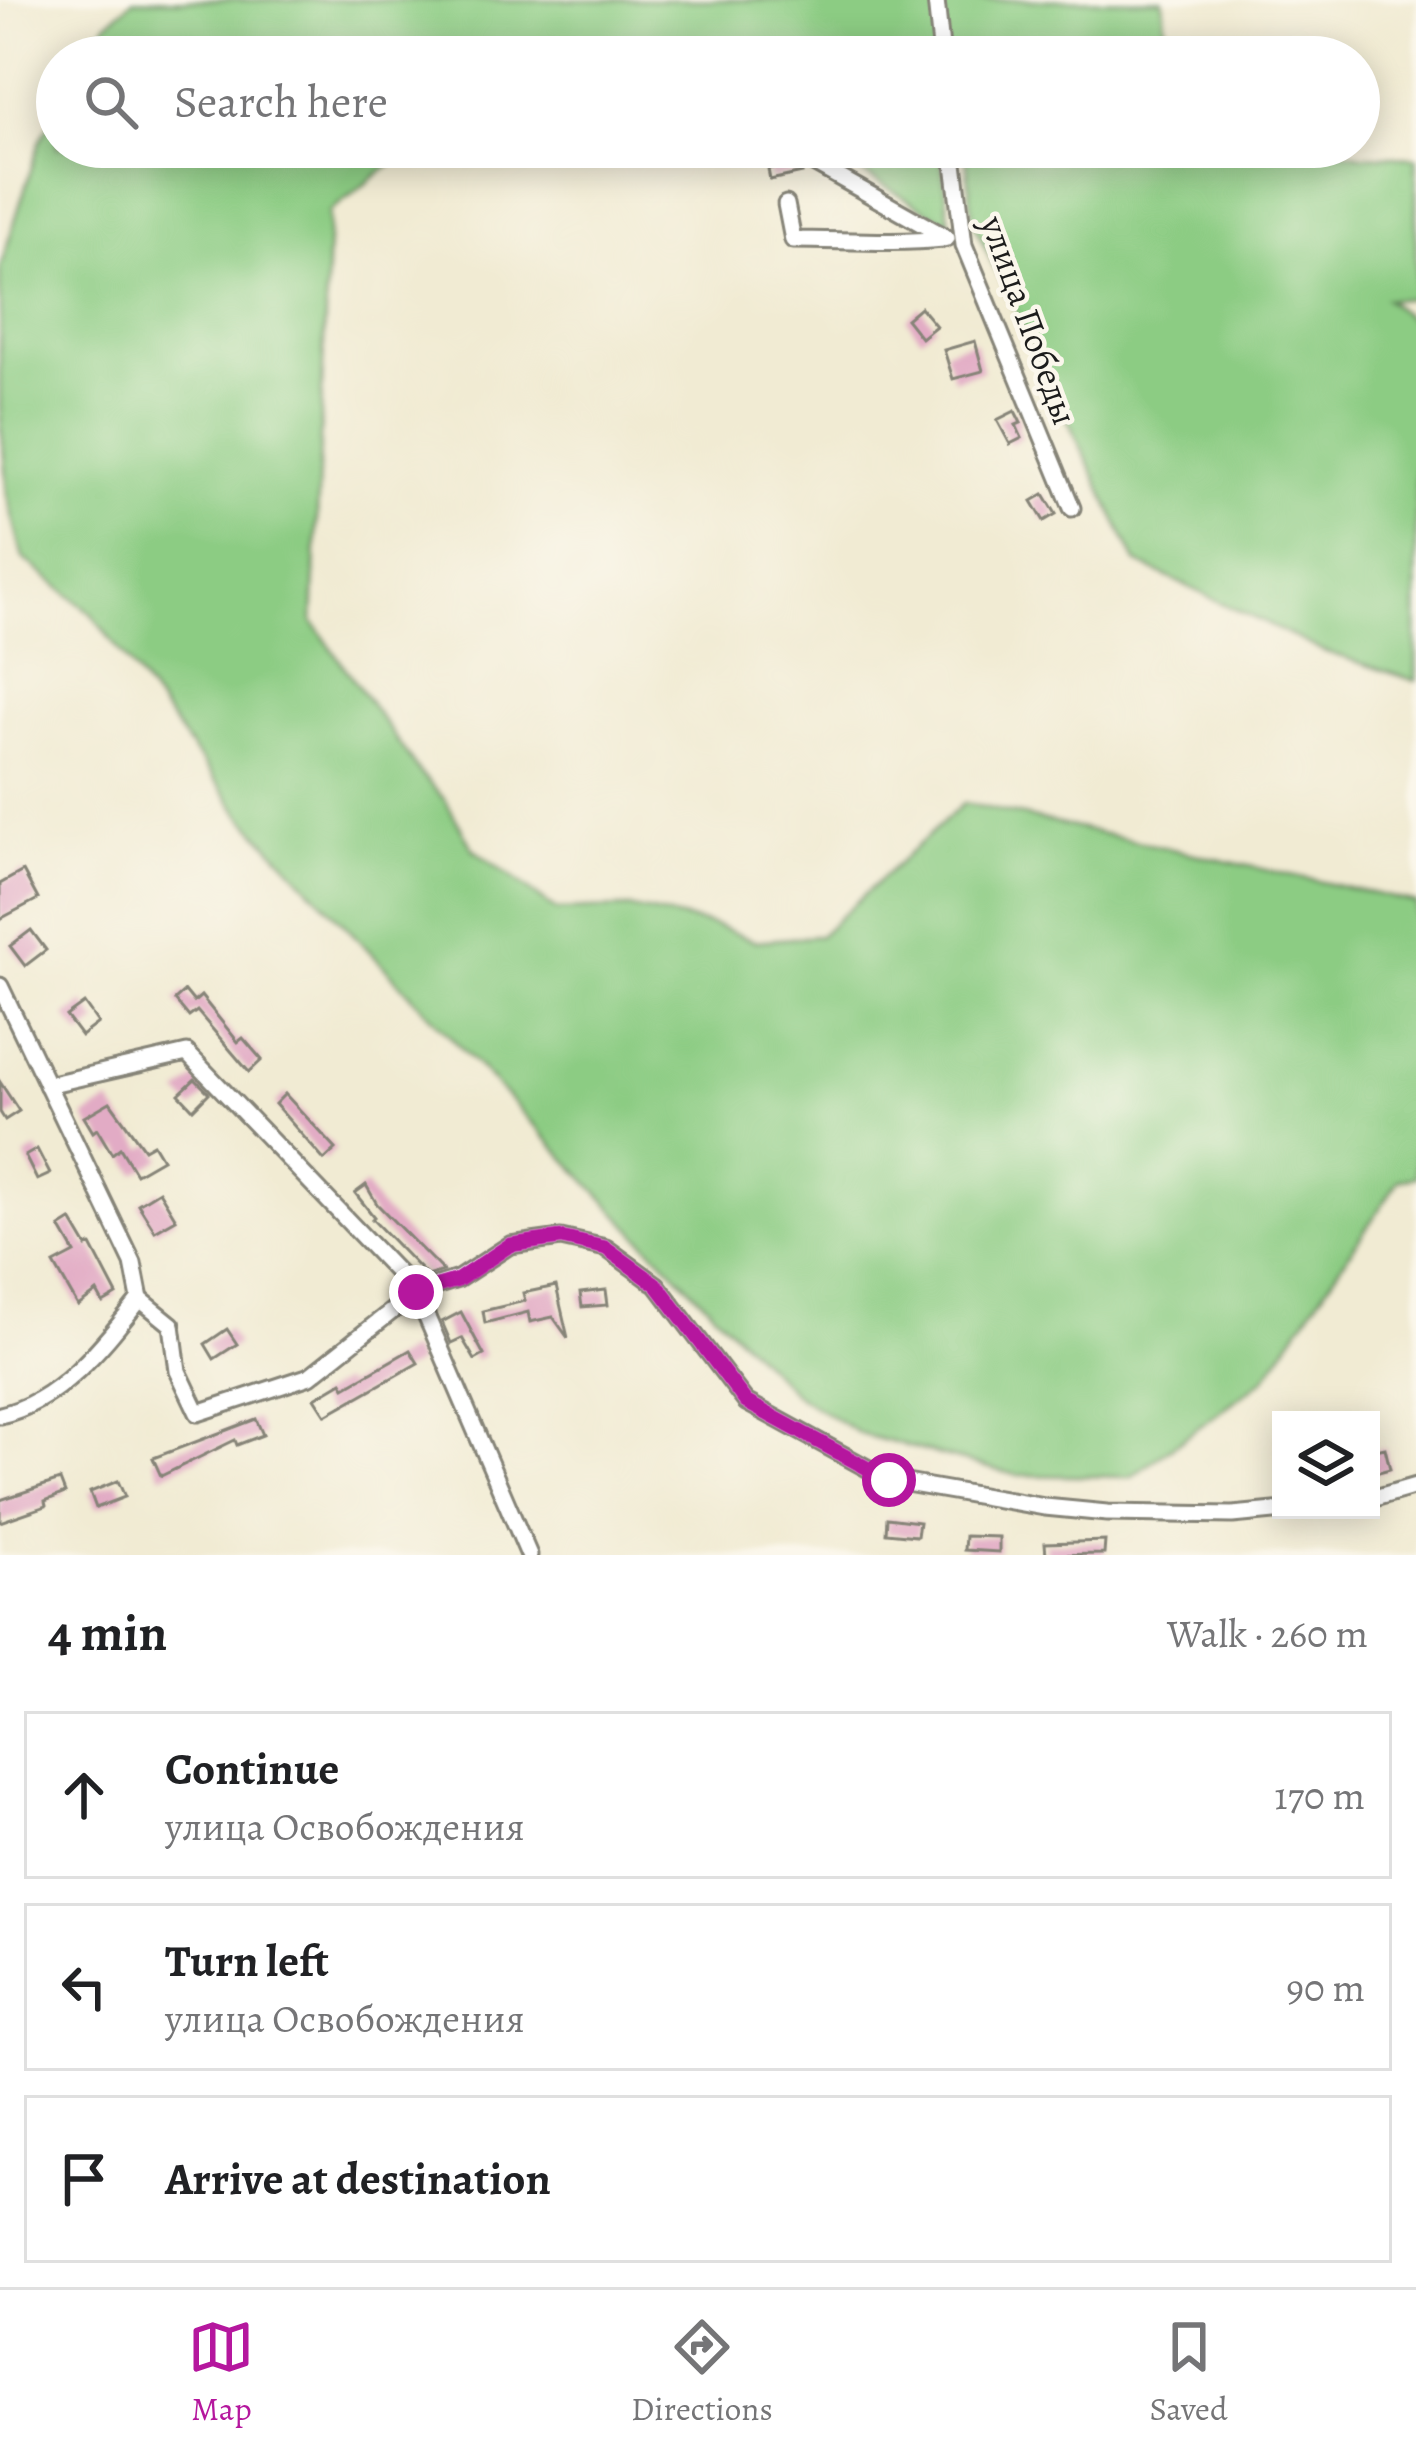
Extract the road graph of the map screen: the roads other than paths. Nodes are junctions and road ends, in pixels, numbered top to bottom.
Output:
1 (936, 0) edge
2 (940, 36) edge
3 (824, 168) edge
4 (954, 168) edge
5 (786, 204) dead end
6 (962, 236) junction
7 (943, 238) junction
8 (1072, 508) dead end
9 (0, 986) edge
10 (47, 1084) junction
11 (416, 1292) junction
12 (140, 1299) junction
13 (0, 1415) edge
14 (1416, 1486) edge
15 (1380, 1496) edge
16 (1272, 1511) edge
17 (529, 1555) edge

1 - 2 street
3 - 7 street
4 - 6 street, улица Победы
5 - 7 street
6 - 7 street
6 - 8 street, улица Победы
9 - 10 street
10 - 11 street
10 - 12 street
11 - 12 street
11 - 16 street
11 - 17 street
12 - 13 street
14 - 15 street

